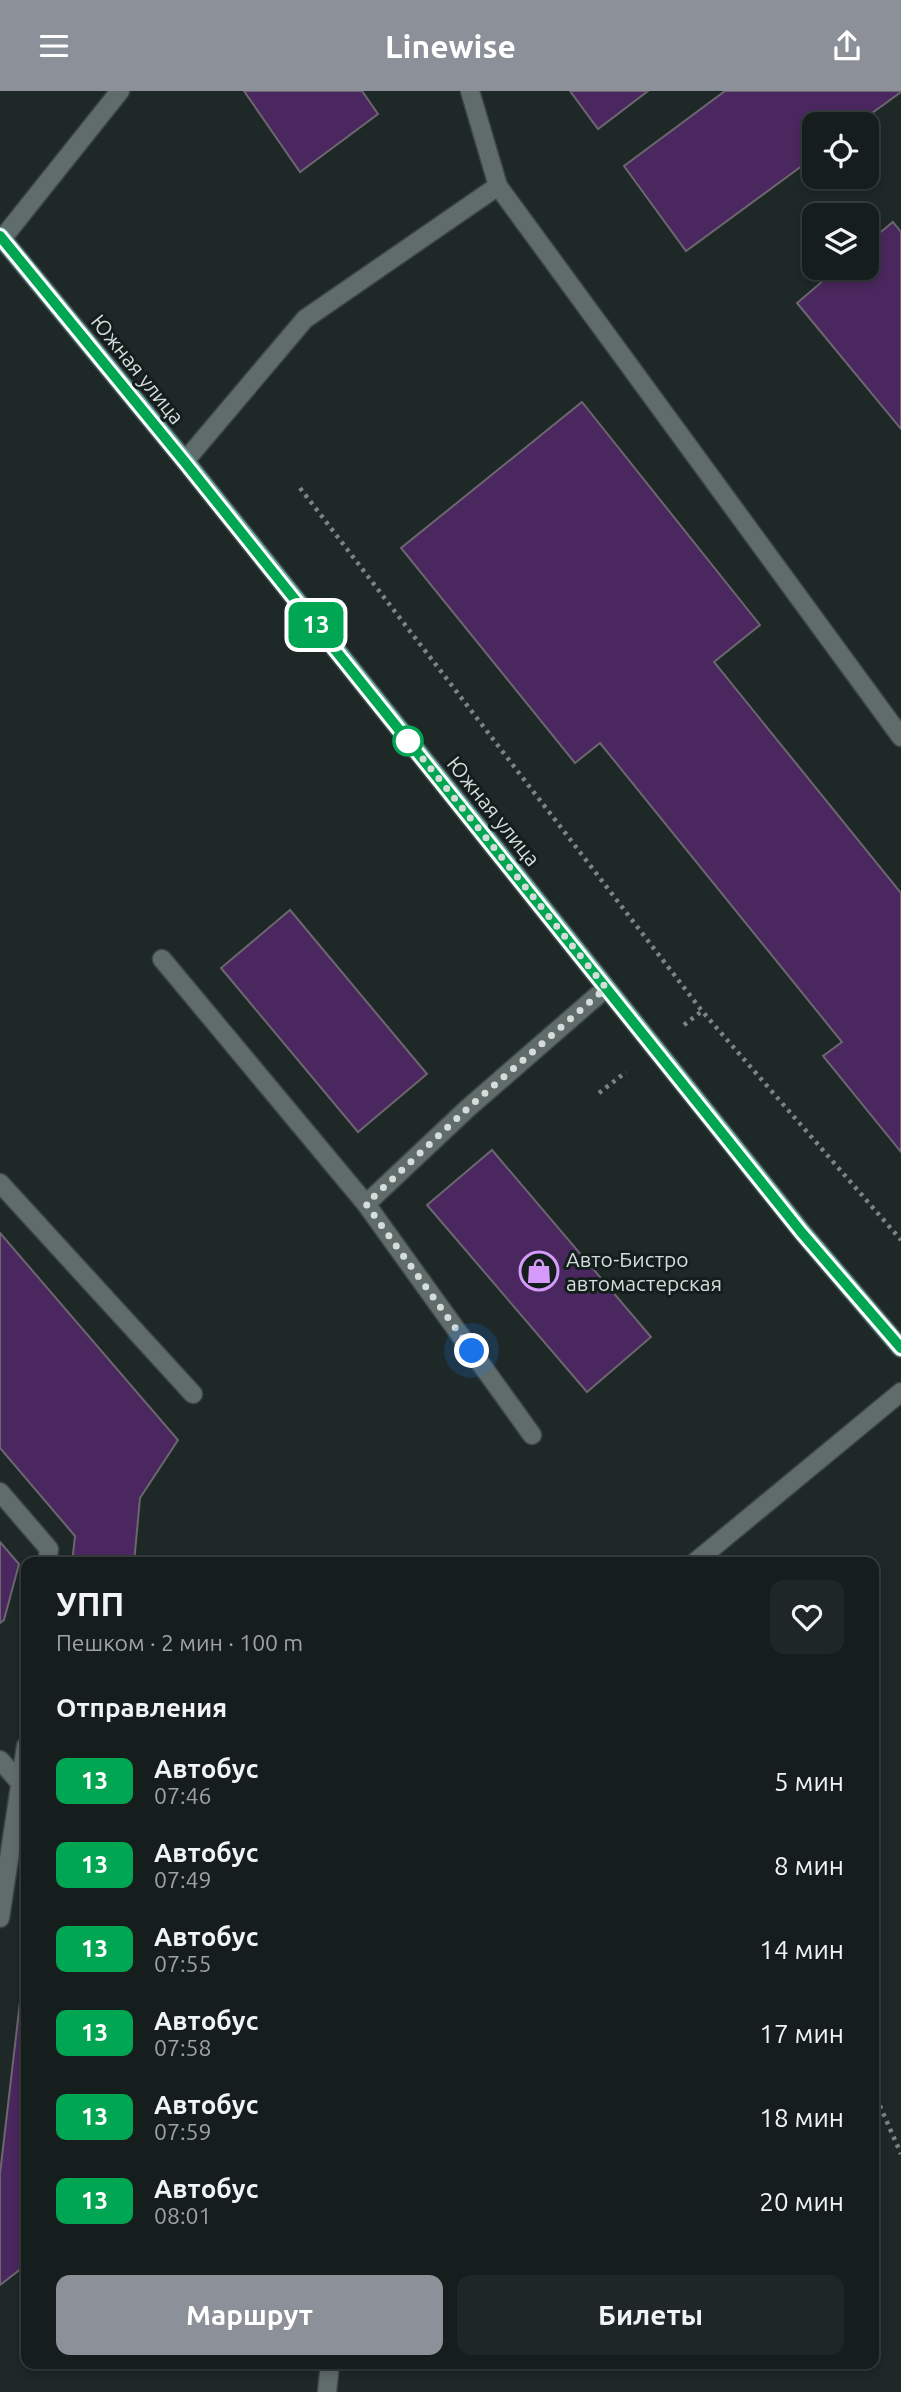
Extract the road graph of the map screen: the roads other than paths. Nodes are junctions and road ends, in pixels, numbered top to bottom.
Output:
1 (120, 91) edge
2 (470, 91) edge
3 (499, 186) junction
4 (1, 237) edge
5 (184, 461) junction
6 (901, 737) edge
7 (162, 959) dead end
8 (606, 988) junction
9 (0, 1183) edge
10 (366, 1204) junction
11 (901, 1348) edge
12 (901, 1392) edge
13 (193, 1394) dead end
14 (532, 1435) dead end
15 (0, 1492) edge
16 (48, 1557) edge
17 (701, 1557) edge
18 (0, 1760) edge
19 (21, 1784) edge
20 (21, 1791) edge
21 (0, 1919) edge
22 (329, 2369) edge
23 (327, 2392) edge

1 - 4 street
2 - 3 street
3 - 5 street
3 - 6 street
4 - 5 main road, Южная улица
5 - 8 main road, Южная улица
7 - 10 street
8 - 10 street
8 - 11 main road, Южная улица
9 - 13 street
10 - 14 street
12 - 17 street
15 - 16 street
18 - 19 street
20 - 21 street
22 - 23 street

